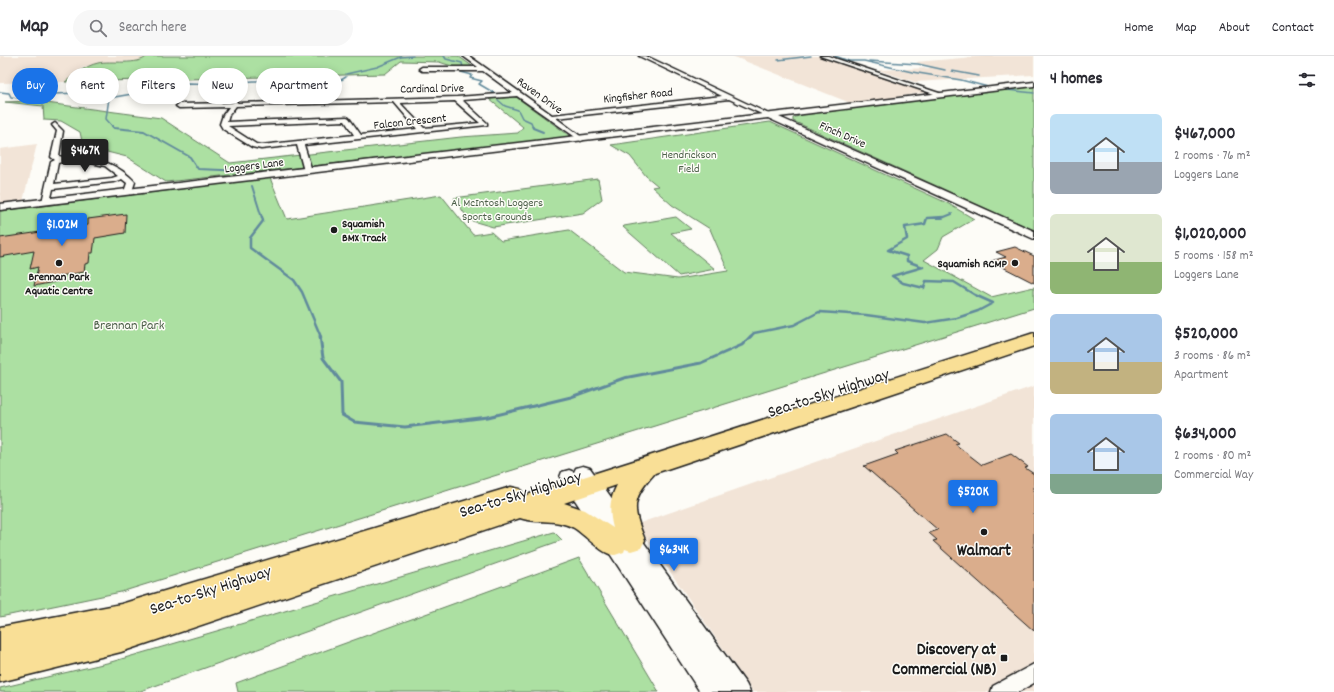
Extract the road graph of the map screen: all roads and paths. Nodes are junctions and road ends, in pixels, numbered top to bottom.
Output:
1 (466, 56) edge
2 (642, 56) edge
3 (823, 56) edge
4 (422, 69) dead end
5 (484, 69) junction
6 (1034, 84) edge
7 (517, 94) junction
8 (942, 95) junction
9 (729, 97) junction
10 (457, 99) junction
11 (397, 100) junction
12 (248, 103) edge
13 (216, 104) edge
14 (234, 104) edge
15 (179, 106) dead end
16 (550, 116) junction
17 (770, 116) junction
18 (55, 124) dead end
19 (224, 124) junction
20 (423, 131) junction
21 (359, 137) junction
22 (581, 139) junction
23 (300, 143) junction
24 (60, 159) junction
25 (308, 171) junction
26 (124, 176) junction
27 (50, 187) junction
28 (128, 192) junction
29 (46, 202) junction
30 (0, 208) edge
31 (1034, 235) edge
32 (1034, 325) edge
33 (1034, 339) edge
34 (648, 466) junction
35 (580, 481) junction
36 (493, 516) junction
37 (622, 542) junction
38 (0, 641) edge
39 (0, 667) edge
40 (1034, 673) edge
41 (714, 692) edge
42 (737, 692) edge
43 (1000, 692) edge

1 - 5 street, Raven Drive
2 - 9 street, Finch Drive
3 - 8 street
4 - 5 street
5 - 7 street, Raven Drive
6 - 8 street, Loggers Lane
7 - 10 street, Cardinal Drive
7 - 16 street, Raven Drive
8 - 17 street, Loggers Lane
9 - 16 street, Kingfisher Road
9 - 17 street, Finch Drive
10 - 11 street, Cardinal Drive
10 - 20 street, Falcon Crescent
11 - 12 street, Cardinal Drive
11 - 20 street
13 - 15 street, Cardinal Drive
14 - 19 street
16 - 22 street, Raven Drive
17 - 22 street, Loggers Lane
17 - 31 street, Finch Drive
18 - 24 street
19 - 21 street
19 - 23 street, Falcon Crescent
20 - 21 street, Falcon Crescent
21 - 23 street, Falcon Crescent
22 - 25 street, Loggers Lane
23 - 25 street
24 - 26 street
24 - 27 street
25 - 28 street, Loggers Lane
26 - 27 street
26 - 28 street
27 - 29 street
28 - 29 street, Loggers Lane
29 - 30 street, Loggers Lane
32 - 35 highway, Sea-to-Sky Highway
33 - 34 highway, Sea-to-Sky Highway
34 - 35 highway, Sea-to-Sky Highway
34 - 37 highway
35 - 36 highway
35 - 37 street
35 - 38 highway, Sea-to-Sky Highway
36 - 37 highway
36 - 39 highway, Sea-to-Sky Highway
37 - 41 street
37 - 42 street
40 - 43 street

